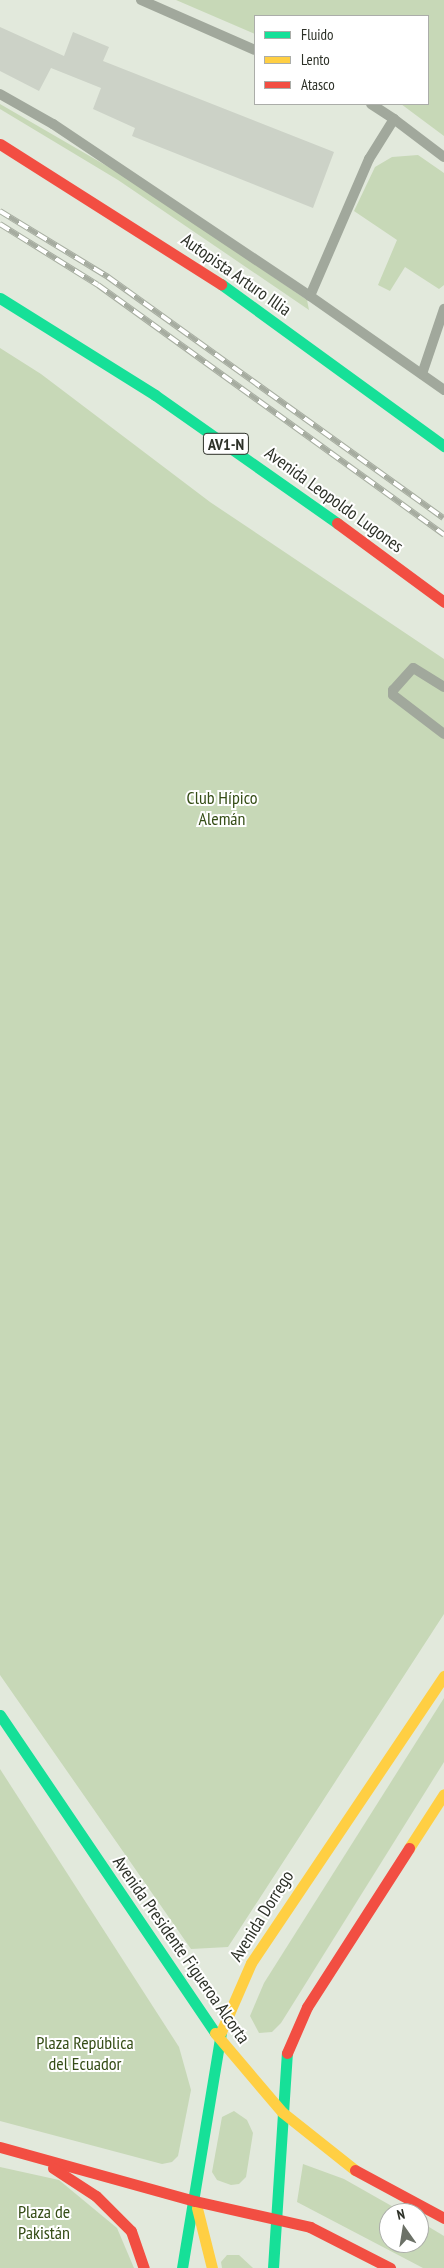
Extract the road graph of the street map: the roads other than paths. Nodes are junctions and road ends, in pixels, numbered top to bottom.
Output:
1 (141, 0) edge
2 (254, 50) edge
3 (0, 94) edge
4 (373, 105) edge
5 (394, 119) junction
6 (0, 144) edge
7 (444, 157) edge
8 (310, 296) junction
9 (0, 298) edge
10 (444, 309) edge
11 (422, 374) junction
12 (444, 390) edge
13 (444, 446) edge
14 (444, 602) edge
15 (444, 687) edge
16 (444, 734) edge
17 (444, 1676) edge
18 (0, 1716) edge
19 (444, 1794) edge
20 (218, 2038) junction
21 (282, 2112) junction
22 (0, 2147) edge
23 (29, 2153) junction
24 (196, 2201) junction
25 (444, 2218) edge
26 (277, 2222) junction
27 (144, 2268) edge
28 (182, 2268) edge
29 (212, 2268) edge
30 (273, 2268) edge
31 (390, 2268) edge

1 - 2 lane
3 - 8 lane
4 - 5 lane
5 - 7 lane
5 - 8 lane
6 - 13 main road, Autopista Arturo Illia
8 - 11 lane
9 - 14 main road, Avenida Leopoldo Lugones / AV1-N
10 - 11 lane
11 - 12 lane
15 - 16 lane
17 - 20 main road, Avenida Dorrego
18 - 20 main road, Avenida Presidente Figueroa Alcorta
19 - 21 main road
20 - 21 main road, Avenida Presidente Figueroa Alcorta
20 - 24 main road, Avenida Dorrego
21 - 25 main road, Avenida Presidente Figueroa Alcorta
21 - 26 main road
22 - 23 main road
23 - 24 main road
23 - 27 main road
24 - 26 main road
24 - 28 main road, Avenida Dorrego
24 - 29 main road
26 - 30 main road
26 - 31 main road

